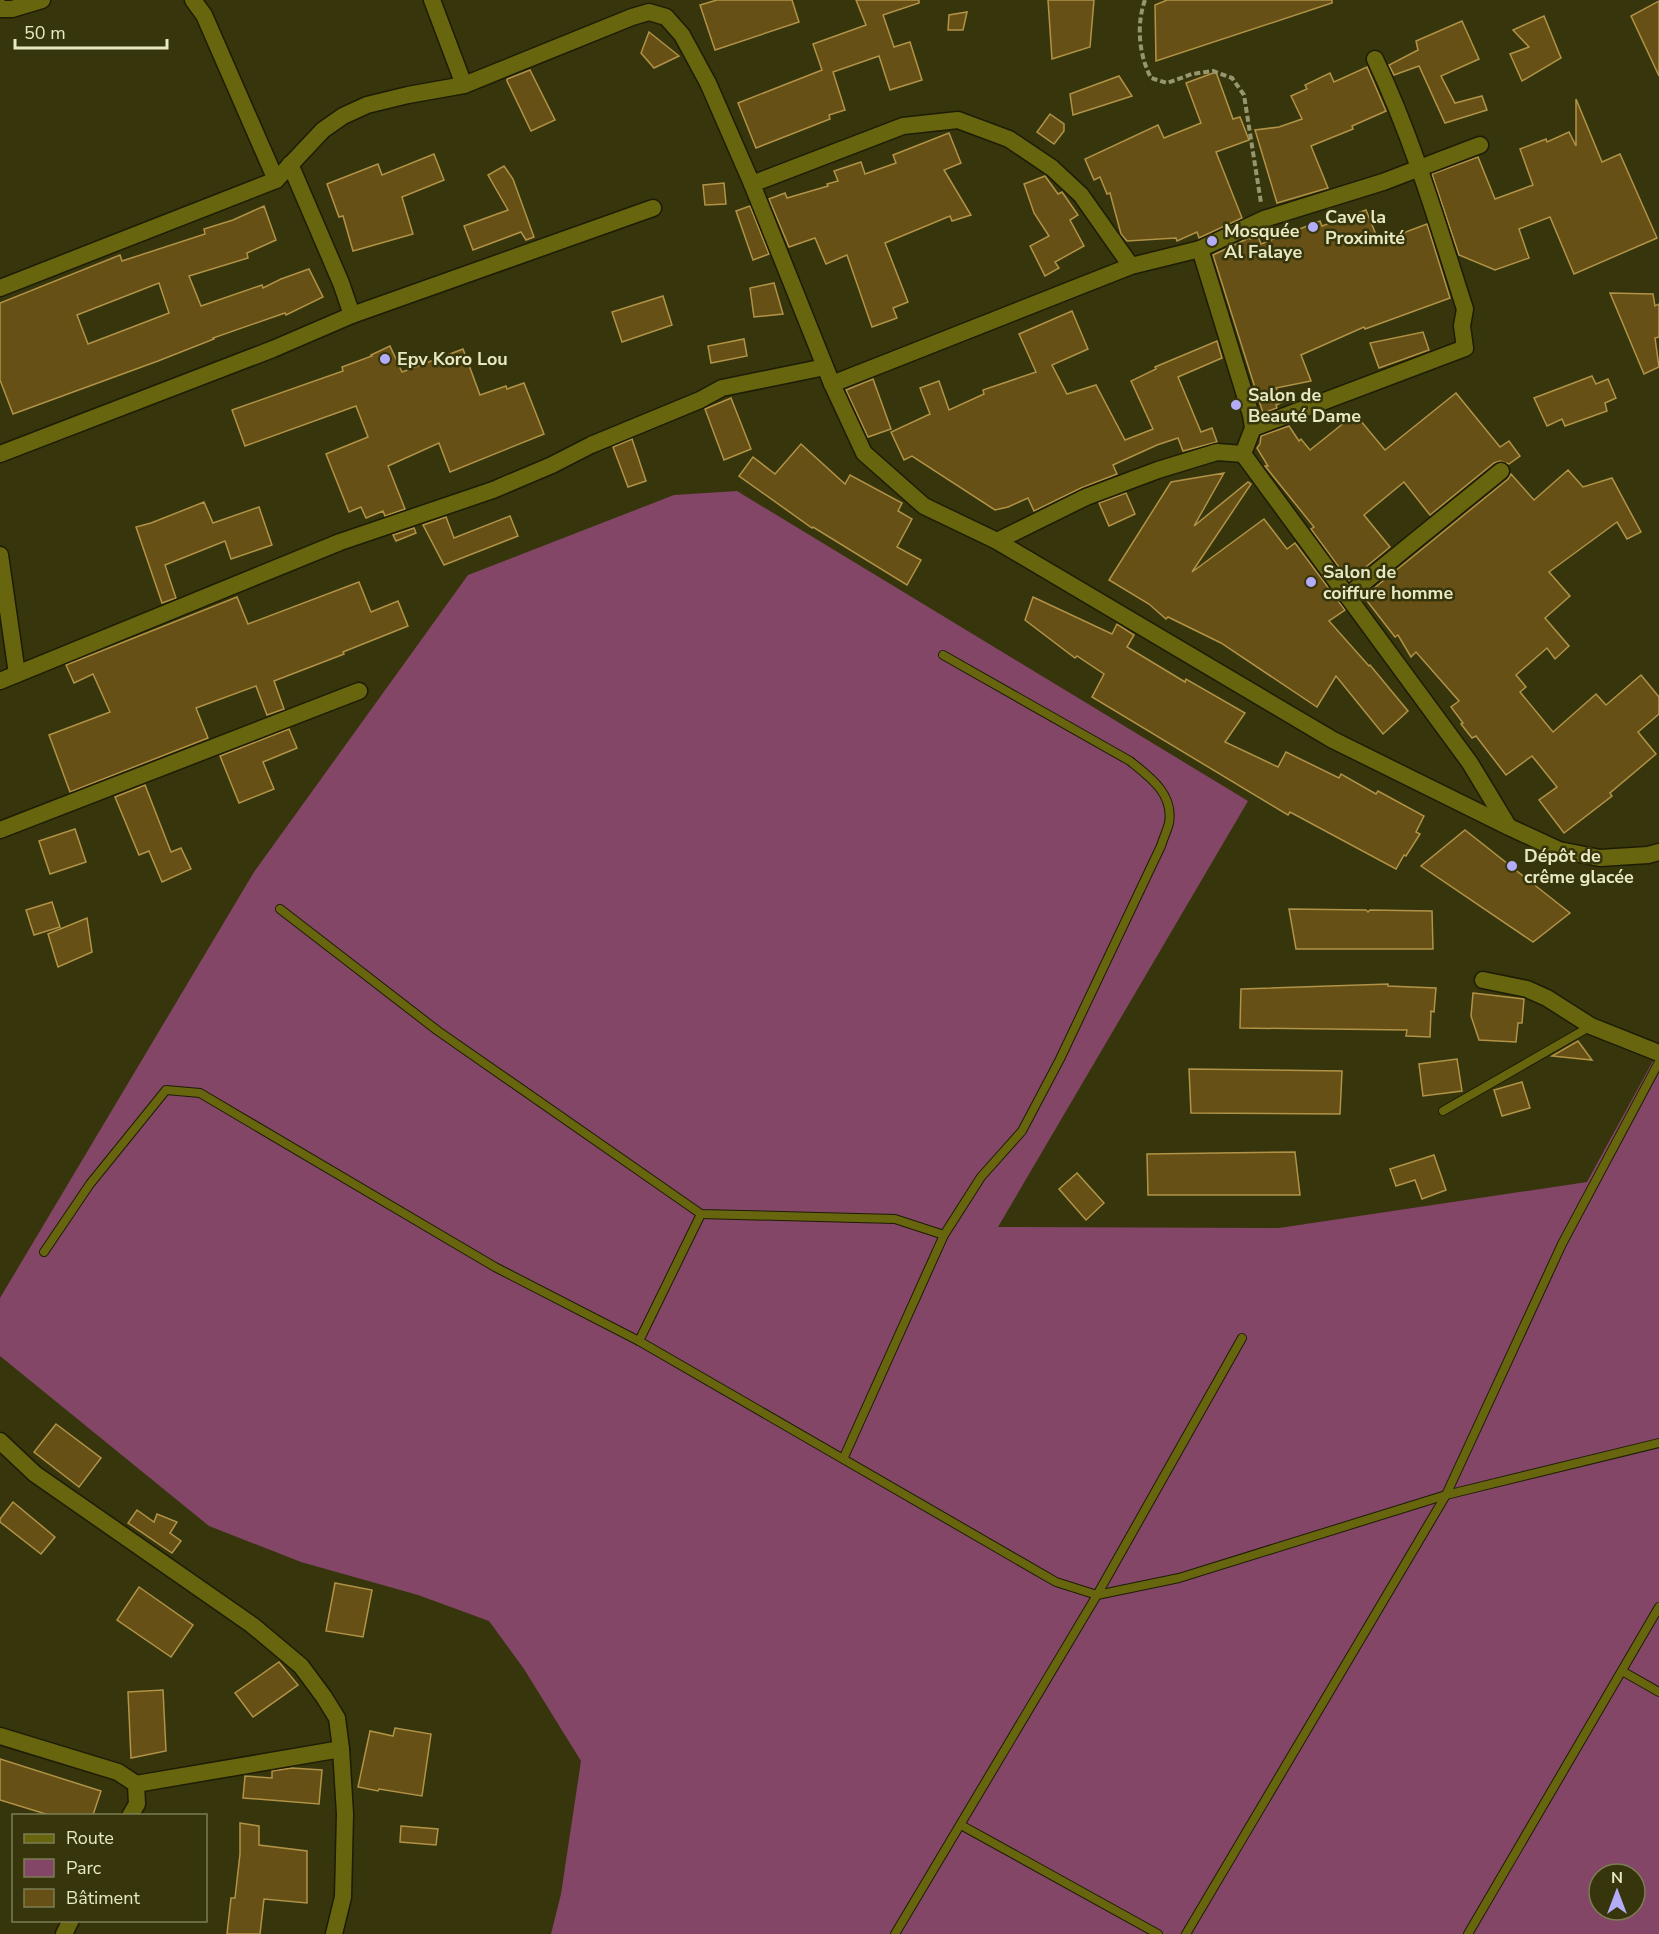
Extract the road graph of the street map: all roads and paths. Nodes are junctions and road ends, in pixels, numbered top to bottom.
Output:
1 (42, 0) edge
2 (193, 0) edge
3 (432, 0) edge
4 (1145, 0) edge
5 (0, 7) edge
6 (665, 8) edge
7 (1376, 59) dead end
8 (464, 85) junction
9 (1480, 145) dead end
10 (290, 164) junction
11 (1420, 168) junction
12 (276, 180) junction
13 (752, 184) junction
14 (653, 208) dead end
15 (1264, 219) junction
16 (1200, 249) junction
17 (1131, 266) junction
18 (0, 288) edge
19 (352, 315) junction
20 (825, 367) junction
21 (832, 384) junction
22 (1252, 428) junction
23 (0, 454) edge
24 (1244, 454) junction
25 (1501, 471) dead end
26 (997, 542) junction
27 (0, 555) edge
28 (1347, 596) junction
29 (943, 655) dead end
30 (17, 674) junction
31 (0, 681) edge
32 (359, 691) dead end
33 (1509, 827) junction
34 (0, 830) edge
35 (1659, 852) edge
36 (280, 909) dead end
37 (1483, 980) dead end
38 (1591, 1026) junction
39 (1659, 1053) edge
40 (1659, 1062) edge
41 (1443, 1111) dead end
42 (701, 1214) junction
43 (944, 1235) junction
44 (44, 1252) dead end
45 (1242, 1338) dead end
46 (639, 1341) junction
47 (0, 1441) edge
48 (1659, 1443) edge
49 (844, 1457) junction
50 (1446, 1495) junction
51 (1097, 1595) junction
52 (1659, 1607) edge
53 (1622, 1671) junction
54 (1659, 1692) edge
55 (0, 1736) edge
56 (342, 1749) junction
57 (136, 1784) junction
58 (131, 1814) edge
59 (961, 1825) junction
60 (334, 1934) edge
61 (896, 1934) edge
62 (1158, 1934) edge
63 (1186, 1934) edge
64 (1468, 1934) edge

1 - 5 street
2 - 12 street
3 - 8 street
4 - 15 path
6 - 8 street
6 - 13 street
7 - 11 street
8 - 10 street
9 - 11 street
10 - 12 street
10 - 19 street
11 - 15 street
11 - 22 street
12 - 18 street
13 - 17 street
13 - 20 street
14 - 19 street
15 - 16 street
16 - 17 street
16 - 22 street
17 - 21 street
19 - 23 street
20 - 21 street
20 - 30 street
21 - 26 street
22 - 24 street
24 - 26 street
24 - 28 street
25 - 28 street
26 - 33 street
27 - 30 street
28 - 33 street
29 - 43 lane
30 - 31 street
32 - 34 street
33 - 35 street
36 - 42 lane
37 - 38 street
38 - 39 street
38 - 41 lane
40 - 50 lane
42 - 43 lane
42 - 46 lane
43 - 49 lane
44 - 46 lane
45 - 51 lane
46 - 49 lane
47 - 56 street
48 - 50 lane
49 - 51 lane
50 - 51 lane
50 - 63 lane
51 - 59 lane
52 - 53 lane
53 - 54 lane
53 - 64 lane
55 - 57 street
56 - 57 street
56 - 60 street
57 - 58 street
59 - 61 lane
59 - 62 lane

